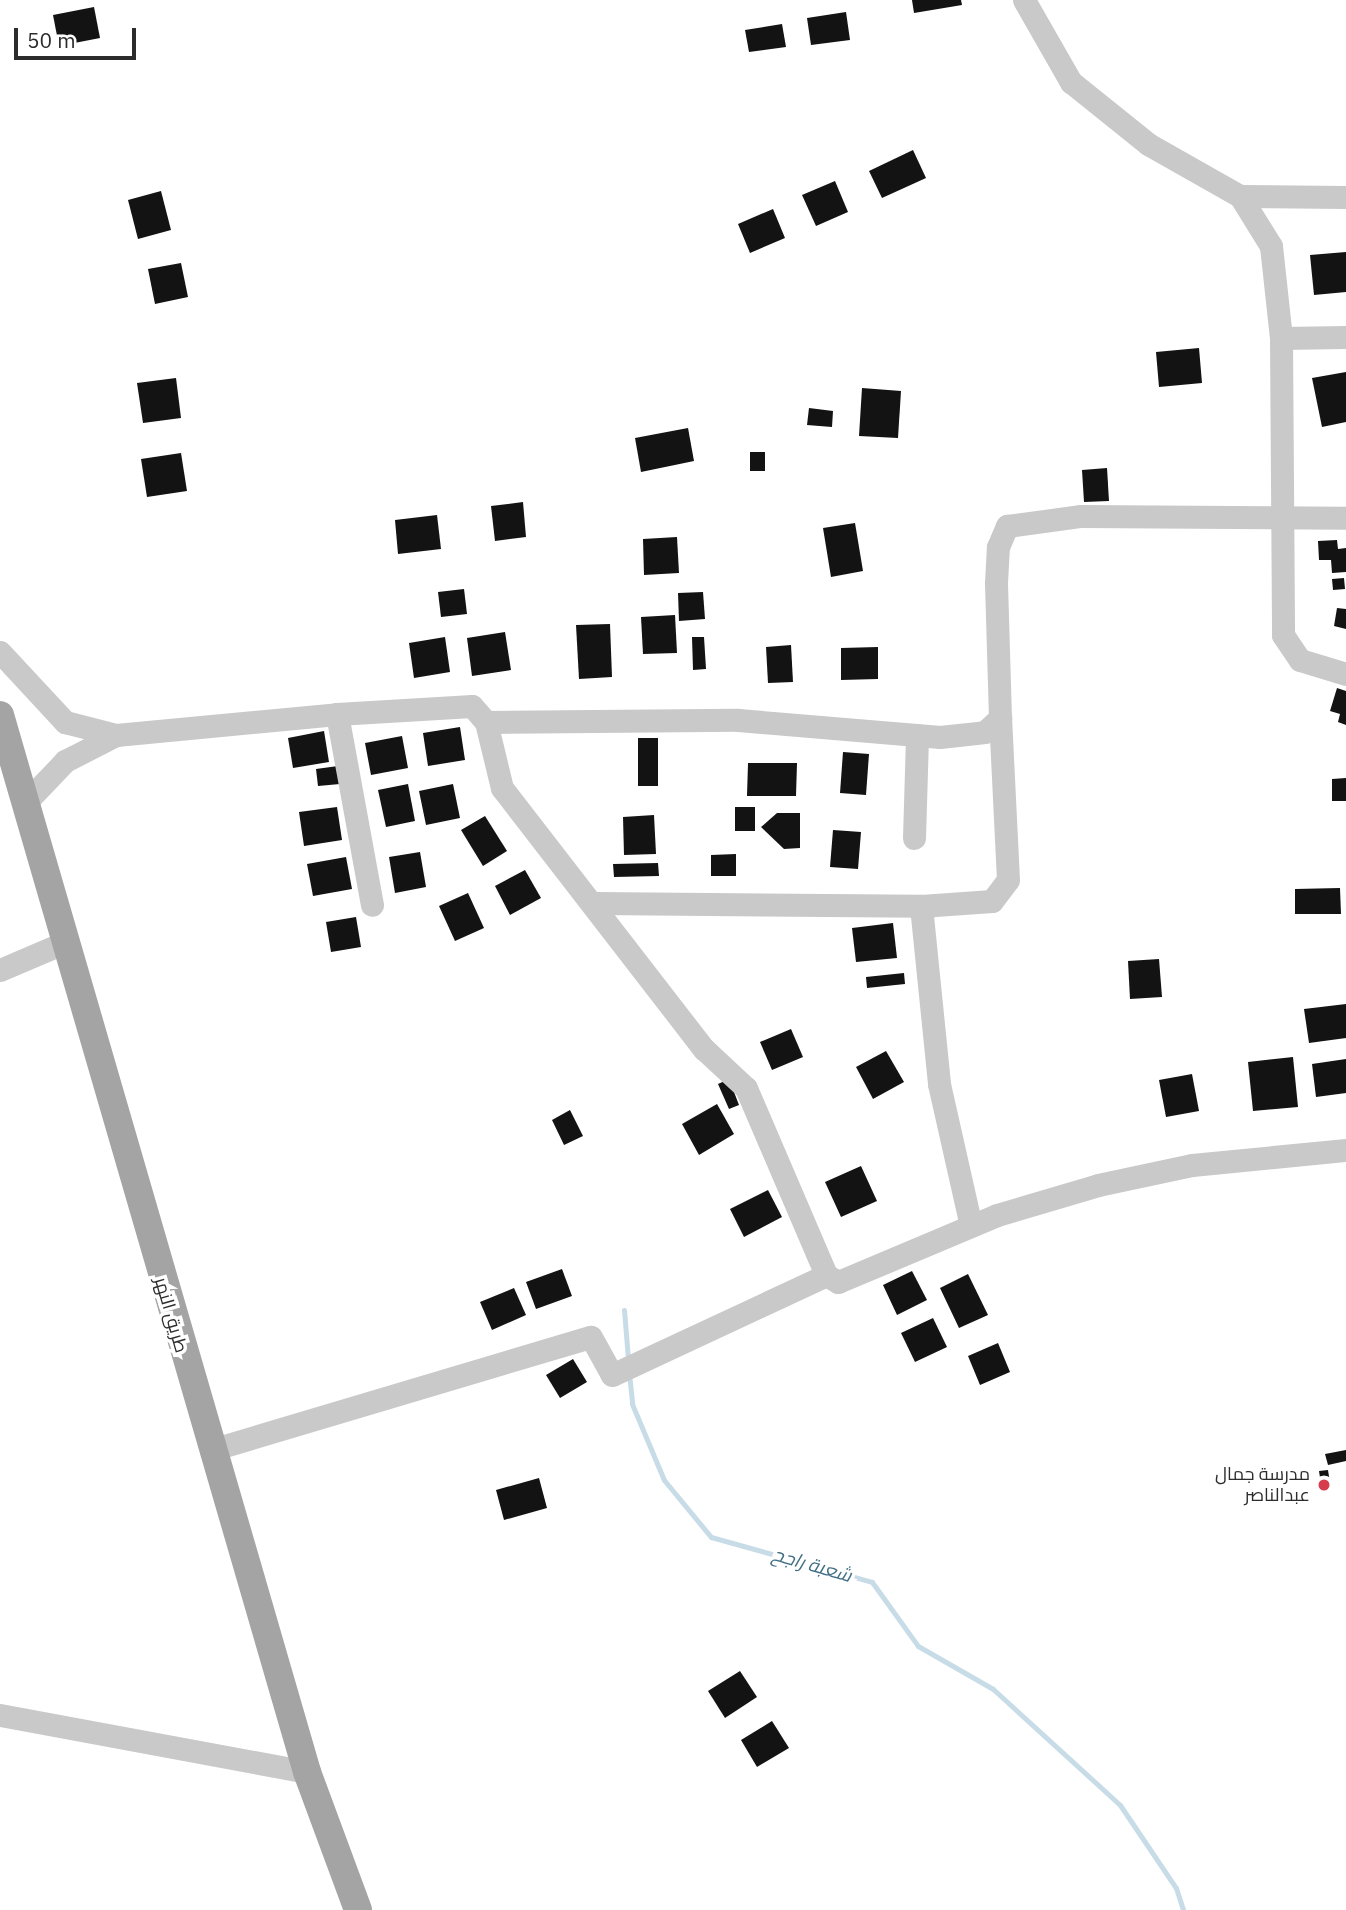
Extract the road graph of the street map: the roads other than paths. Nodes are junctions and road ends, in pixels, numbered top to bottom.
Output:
1 (1024, 0) edge
2 (1240, 196) junction
3 (1346, 197) edge
4 (1346, 337) edge
5 (1281, 338) junction
6 (1346, 518) edge
7 (1283, 519) junction
8 (0, 652) edge
9 (1346, 674) edge
10 (337, 714) junction
11 (0, 715) edge
12 (1000, 718) junction
13 (486, 722) junction
14 (917, 735) junction
15 (116, 736) junction
16 (26, 802) junction
17 (914, 838) dead end
18 (595, 903) junction
19 (372, 905) dead end
20 (921, 906) junction
21 (63, 943) junction
22 (0, 970) edge
23 (1346, 1150) edge
24 (969, 1217) dead end
25 (826, 1275) junction
26 (211, 1450) junction
27 (0, 1716) edge
28 (307, 1772) junction
29 (358, 1910) edge

1 - 2 street
2 - 3 street
2 - 5 street
4 - 5 street
5 - 7 street
6 - 7 street
7 - 9 street
7 - 12 street
8 - 15 street
10 - 13 street
10 - 15 street
10 - 19 street
11 - 16 main road, طريق النهر
12 - 14 street
12 - 20 street
13 - 14 street
13 - 18 street
14 - 17 street
15 - 16 street
16 - 21 main road, طريق النهر
18 - 20 street
18 - 25 street
20 - 24 street
21 - 22 street
21 - 26 main road, طريق النهر
23 - 25 street
25 - 26 street
26 - 28 main road, طريق النهر
27 - 28 street
28 - 29 main road, طريق النهر

